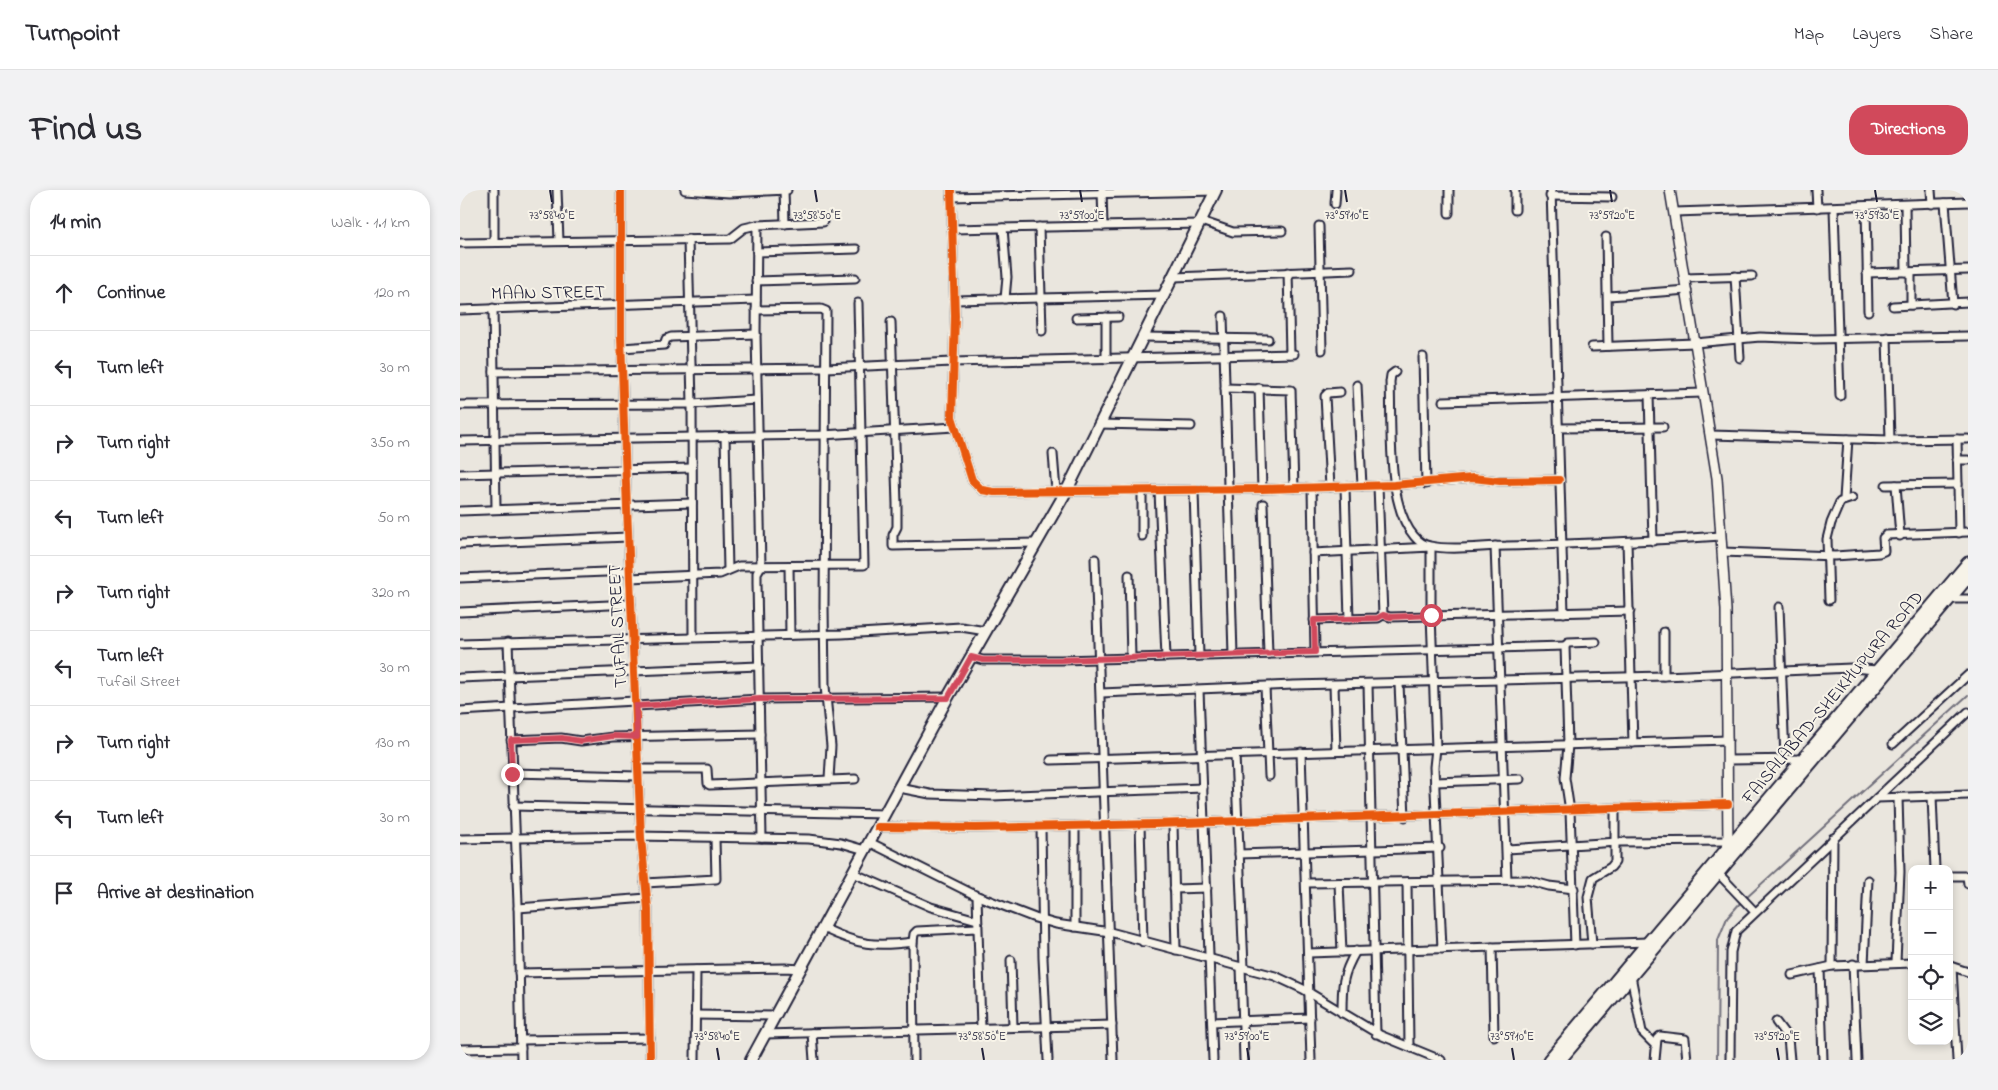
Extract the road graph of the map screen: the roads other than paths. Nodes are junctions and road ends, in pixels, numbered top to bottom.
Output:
1 (494, 190) edge
2 (557, 190) edge
3 (622, 190) edge
4 (685, 190) edge
5 (785, 190) edge
6 (1216, 190) edge
7 (1336, 190) edge
8 (1449, 190) edge
9 (1515, 190) edge
10 (1670, 190) edge
11 (1816, 190) edge
12 (1931, 190) edge
13 (1102, 192) edge
14 (951, 193) edge
15 (1020, 193) edge
16 (1550, 193) edge
17 (1612, 197) dead end
18 (1968, 202) edge
19 (1945, 203) junction
20 (1335, 204) dead end
21 (1932, 204) junction
22 (1905, 205) junction
23 (1866, 207) junction
24 (1817, 208) junction
25 (1834, 208) junction
26 (1515, 210) dead end
27 (1675, 212) junction
28 (1449, 213) dead end
29 (823, 222) dead end
30 (1200, 222) junction
31 (785, 224) junction
32 (757, 225) junction
33 (1103, 226) junction
34 (1319, 226) dead end
35 (1039, 227) junction
36 (1003, 228) junction
37 (952, 230) junction
38 (1282, 230) dead end
39 (1606, 237) dead end
40 (688, 239) junction
41 (622, 240) junction
42 (559, 241) junction
43 (494, 242) junction
44 (460, 243) edge
45 (856, 249) dead end
46 (757, 252) junction
47 (1352, 270) dead end
48 (1950, 270) junction
49 (1968, 270) edge
50 (1320, 271) junction
51 (1288, 272) junction
52 (1908, 272) junction
53 (1867, 273) junction
54 (1735, 276) junction
55 (1752, 276) dead end
56 (855, 278) dead end
57 (1174, 278) junction
58 (1685, 278) junction
59 (756, 281) junction
60 (1687, 290) junction
61 (1166, 295) junction
62 (1609, 296) junction
63 (1041, 298) junction
64 (1006, 299) junction
65 (756, 300) junction
66 (955, 300) junction
67 (1968, 302) edge
68 (689, 303) junction
69 (858, 303) dead end
70 (1953, 304) junction
71 (1911, 305) junction
72 (621, 306) junction
73 (1893, 306) dead end
74 (493, 308) junction
75 (460, 310) edge
76 (756, 310) junction
77 (1868, 311) dead end
78 (1222, 316) dead end
79 (1118, 317) dead end
80 (1076, 318) dead end
81 (1106, 318) junction
82 (891, 322) dead end
83 (1042, 330) dead end
84 (756, 334) junction
85 (690, 336) junction
86 (1968, 336) edge
87 (1143, 337) junction
88 (1887, 337) junction
89 (1739, 338) junction
90 (1838, 338) junction
91 (1268, 339) dead end
92 (1224, 340) junction
93 (1694, 343) junction
94 (1608, 346) junction
95 (1592, 347) dead end
96 (622, 348) junction
97 (1322, 350) dead end
98 (1224, 356) junction
99 (1423, 357) dead end
100 (1131, 358) junction
101 (1740, 358) dead end
102 (1106, 359) junction
103 (952, 362) junction
104 (893, 365) junction
105 (859, 366) junction
106 (826, 368) junction
107 (622, 369) junction
108 (691, 369) junction
109 (757, 369) junction
110 (494, 372) junction
111 (1396, 372) dead end
112 (1357, 385) dead end
113 (1225, 388) junction
114 (1259, 388) junction
115 (1340, 392) dead end
116 (1703, 393) junction
117 (1649, 395) junction
118 (1840, 396) dead end
119 (1557, 398) junction
120 (757, 400) junction
121 (1443, 400) dead end
122 (623, 404) junction
123 (692, 404) junction
124 (460, 405) edge
125 (495, 406) junction
126 (1099, 424) junction
127 (1191, 426) dead end
128 (955, 427) junction
129 (1650, 427) junction
130 (1664, 427) dead end
131 (1558, 428) junction
132 (896, 429) junction
133 (861, 432) junction
134 (826, 434) junction
135 (725, 436) junction
136 (758, 436) junction
137 (1710, 436) junction
138 (691, 437) junction
139 (624, 438) junction
140 (1848, 439) junction
141 (1957, 439) junction
142 (1968, 439) edge
143 (460, 440) edge
144 (495, 440) junction
145 (1890, 440) junction
146 (1053, 454) dead end
147 (1957, 460) junction
148 (1968, 460) edge
149 (691, 468) junction
150 (625, 470) junction
151 (460, 474) edge
152 (495, 474) junction
153 (1560, 480) junction
154 (1426, 484) junction
155 (1958, 484) junction
156 (1886, 485) dead end
157 (1362, 486) junction
158 (1378, 486) junction
159 (1394, 486) junction
160 (1896, 486) junction
161 (1330, 487) junction
162 (1345, 487) junction
163 (1294, 488) junction
164 (1312, 488) junction
165 (1262, 489) junction
166 (1067, 490) junction
167 (1229, 490) junction
168 (1056, 491) junction
169 (1142, 491) junction
170 (1159, 491) junction
171 (1194, 491) junction
172 (692, 503) junction
173 (1263, 504) dead end
174 (626, 505) junction
175 (496, 509) junction
176 (460, 511) edge
177 (1968, 532) edge
178 (1959, 533) junction
179 (1142, 536) dead end
180 (1721, 536) junction
181 (1900, 536) junction
182 (628, 537) junction
183 (1653, 541) junction
184 (1627, 542) junction
185 (460, 544) edge
186 (1036, 544) junction
187 (1562, 544) junction
188 (1495, 546) junction
189 (1431, 547) junction
190 (1381, 550) junction
191 (1348, 552) junction
192 (1722, 552) junction
193 (1313, 553) junction
194 (1828, 556) junction
195 (1095, 559) dead end
196 (1968, 563) edge
197 (761, 566) junction
198 (789, 566) junction
199 (824, 566) junction
200 (728, 570) junction
201 (630, 574) junction
202 (1128, 574) dead end
203 (692, 575) junction
204 (1968, 577) edge
205 (460, 578) edge
206 (1950, 599) junction
207 (1968, 599) edge
208 (1829, 600) dead end
209 (631, 604) junction
210 (1779, 608) dead end
211 (1630, 611) junction
212 (460, 612) edge
213 (1564, 613) junction
214 (1498, 614) junction
215 (1383, 615) junction
216 (1431, 615) junction
217 (1349, 619) junction
218 (1314, 620) junction
219 (986, 631) junction
220 (1664, 632) dead end
221 (825, 634) junction
222 (757, 635) junction
223 (790, 635) junction
224 (693, 637) junction
225 (633, 638) junction
226 (508, 642) junction
227 (1596, 642) dead end
228 (460, 644) edge
229 (1564, 646) junction
230 (1499, 648) junction
231 (1432, 649) junction
232 (1315, 652) junction
233 (1268, 654) junction
234 (1233, 655) junction
235 (1166, 656) junction
236 (1199, 656) junction
237 (971, 657) junction
238 (1100, 658) junction
239 (1131, 658) junction
240 (759, 666) junction
241 (1877, 670) junction
242 (1782, 671) junction
243 (634, 672) junction
244 (1728, 674) junction
245 (509, 675) junction
246 (1968, 675) edge
247 (1664, 676) junction
248 (1631, 677) junction
249 (460, 678) edge
250 (1565, 679) junction
251 (1500, 681) junction
252 (1433, 683) junction
253 (1368, 684) junction
254 (1399, 684) junction
255 (1334, 685) junction
256 (1265, 686) junction
257 (1199, 690) junction
258 (1101, 693) junction
259 (828, 698) junction
260 (948, 698) junction
261 (760, 699) junction
262 (636, 703) junction
263 (510, 707) junction
264 (460, 711) edge
265 (1968, 712) edge
266 (760, 734) junction
267 (637, 737) junction
268 (511, 740) junction
269 (1728, 740) junction
270 (1633, 743) junction
271 (1893, 744) dead end
272 (1568, 745) junction
273 (1501, 746) junction
274 (1436, 748) junction
275 (1402, 749) junction
276 (1369, 750) junction
277 (1336, 751) junction
278 (1301, 752) junction
279 (1268, 754) junction
280 (1235, 755) junction
281 (1202, 757) junction
282 (1103, 759) junction
283 (1785, 759) junction
284 (1803, 759) junction
285 (1051, 760) dead end
286 (1728, 760) junction
287 (638, 772) junction
288 (512, 774) junction
289 (1269, 776) dead end
290 (855, 778) dead end
291 (829, 779) junction
292 (1520, 779) dead end
293 (1503, 780) junction
294 (761, 782) junction
295 (1435, 782) junction
296 (899, 788) junction
297 (1203, 788) junction
298 (1104, 791) junction
299 (1968, 795) edge
300 (1932, 796) junction
301 (1898, 797) junction
302 (1877, 798) junction
303 (1728, 804) junction
304 (513, 806) junction
305 (1615, 809) junction
306 (640, 810) junction
307 (1570, 811) junction
308 (761, 812) junction
309 (1504, 813) junction
310 (885, 814) junction
311 (1437, 816) junction
312 (1405, 817) junction
313 (1370, 818) junction
314 (1304, 820) junction
315 (1237, 822) junction
316 (1205, 823) junction
317 (1140, 824) junction
318 (1172, 824) junction
319 (1105, 825) junction
320 (1074, 826) junction
321 (878, 827) junction
322 (1041, 827) junction
323 (641, 838) junction
324 (762, 838) junction
325 (1833, 838) junction
326 (515, 839) junction
327 (715, 839) junction
328 (460, 840) edge
329 (1616, 842) junction
330 (1572, 844) junction
331 (1728, 845) junction
332 (867, 846) junction
333 (1440, 848) junction
334 (1507, 848) junction
335 (1371, 850) junction
336 (1305, 852) junction
337 (1239, 854) junction
338 (1935, 865) edge
339 (1716, 870) junction
340 (853, 873) junction
341 (1953, 876) edge
342 (1508, 880) junction
343 (1868, 880) dead end
344 (1440, 881) junction
345 (1372, 882) junction
346 (1407, 882) junction
347 (1968, 882) edge
348 (645, 883) junction
349 (1307, 883) junction
350 (1339, 883) junction
351 (1207, 888) junction
352 (1174, 889) junction
353 (1574, 889) junction
354 (977, 896) junction
355 (646, 898) junction
356 (518, 908) junction
357 (1755, 912) junction
358 (1043, 920) junction
359 (977, 924) junction
360 (1075, 927) junction
361 (823, 928) junction
362 (1110, 932) junction
363 (913, 942) junction
364 (1142, 942) junction
365 (1648, 942) junction
366 (1592, 944) junction
367 (1575, 945) junction
368 (1492, 948) junction
369 (1442, 949) junction
370 (1176, 950) junction
371 (1408, 950) junction
372 (1375, 951) junction
373 (1342, 952) junction
374 (1356, 952) junction
375 (1308, 953) junction
376 (1209, 959) junction
377 (1011, 960) dead end
378 (1896, 962) junction
379 (1908, 963) edge
380 (1853, 964) junction
381 (1864, 964) junction
382 (1832, 966) junction
383 (1242, 967) junction
384 (1953, 968) edge
385 (801, 969) junction
386 (1820, 969) junction
387 (696, 970) junction
388 (649, 972) junction
389 (1968, 972) edge
390 (519, 973) junction
391 (1792, 975) dead end
392 (1631, 976) junction
393 (1309, 993) junction
394 (1953, 998) edge
395 (1342, 1013) junction
396 (695, 1015) junction
397 (776, 1016) junction
398 (1310, 1018) junction
399 (1243, 1021) junction
400 (1212, 1022) junction
401 (1776, 1022) dead end
402 (1112, 1025) junction
403 (1046, 1026) junction
404 (980, 1028) junction
405 (1013, 1028) junction
406 (913, 1030) junction
407 (812, 1033) junction
408 (765, 1034) junction
409 (1376, 1034) junction
410 (1494, 1036) dead end
411 (650, 1038) junction
412 (521, 1044) junction
413 (1655, 1045) junction
414 (1409, 1046) junction
415 (460, 1049) edge
416 (1567, 1057) edge
417 (521, 1060) edge
418 (650, 1060) edge
419 (695, 1060) edge
420 (751, 1060) edge
421 (814, 1060) edge
422 (914, 1060) edge
423 (1048, 1060) edge
424 (1113, 1060) edge
425 (1213, 1060) edge
426 (1244, 1060) edge
427 (1311, 1060) edge
428 (1441, 1060) edge
429 (1549, 1060) edge
430 (1655, 1060) edge
431 (1687, 1060) edge
432 (1730, 1060) edge
433 (1790, 1060) edge
434 (1823, 1060) edge
435 (1857, 1060) edge
436 (1957, 1060) edge

1 - 43 street
2 - 42 street
3 - 41 street, TUFAIL STREET
4 - 5 street
5 - 31 street
6 - 13 street
6 - 30 main road
7 - 20 street
8 - 28 street
9 - 26 street
10 - 27 street
11 - 24 street
12 - 21 street
13 - 15 street
13 - 33 street
14 - 15 street
14 - 37 street
16 - 17 street
16 - 119 street
18 - 19 street
19 - 21 street
19 - 48 street
21 - 22 street
22 - 23 street
22 - 52 street
23 - 25 street
23 - 53 street
24 - 25 street
24 - 27 street
25 - 90 street
27 - 58 street
29 - 31 street
30 - 33 street
30 - 38 street
30 - 57 main road
31 - 32 street
32 - 40 street
32 - 46 street
33 - 35 street
34 - 50 street
35 - 36 street
35 - 63 street
36 - 37 street
36 - 64 street
37 - 66 street
39 - 62 street
40 - 41 street
40 - 68 street
41 - 42 street
41 - 72 street, TUFAIL STREET
42 - 43 street
43 - 44 street
45 - 46 street
46 - 59 street
47 - 50 street
48 - 49 street
48 - 52 street
48 - 70 street
50 - 51 street
50 - 97 street
51 - 57 street
51 - 98 street
52 - 53 street
52 - 71 street
53 - 77 street
54 - 55 street
54 - 58 street
54 - 89 street
56 - 59 street
57 - 61 main road
58 - 60 street
59 - 65 street
60 - 62 street
60 - 93 street
61 - 63 street
61 - 87 main road
62 - 94 street
63 - 64 street
63 - 83 street
64 - 66 street
65 - 68 street, MAAN STREET
65 - 76 street
66 - 103 street
67 - 70 street
68 - 72 street, MAAN STREET
68 - 85 street
69 - 105 street
70 - 71 street
71 - 73 street
72 - 74 street, MAAN STREET
72 - 96 street, TUFAIL STREET
74 - 75 street, MAAN STREET
74 - 110 street
76 - 84 street
76 - 106 street
78 - 92 street
79 - 81 street
80 - 81 street
81 - 102 street
82 - 104 street
84 - 85 street
84 - 109 street
85 - 96 street
85 - 108 street
86 - 88 street
87 - 92 street
87 - 100 main road
88 - 90 street
88 - 145 street
89 - 90 street
89 - 93 street
89 - 101 street
90 - 118 street
91 - 92 street
92 - 98 street
93 - 94 street
93 - 116 street
94 - 95 street
96 - 107 street, TUFAIL STREET
98 - 100 street
98 - 113 street
99 - 154 street
100 - 102 street
100 - 126 main road
102 - 103 street
103 - 104 street
103 - 128 street
104 - 105 street
104 - 132 street
105 - 106 street
105 - 133 street
106 - 109 street
106 - 134 street
107 - 108 street
107 - 110 street
107 - 122 street, TUFAIL STREET
108 - 109 street
108 - 123 street
109 - 120 street
110 - 125 street
111 - 159 street
112 - 157 street
113 - 114 street
113 - 167 street
114 - 163 street
114 - 165 street
115 - 161 street
116 - 117 street
116 - 137 street
117 - 119 street
117 - 129 street
119 - 121 street
119 - 131 street
120 - 123 street
120 - 136 street
122 - 123 street
122 - 125 street
122 - 139 street, TUFAIL STREET
123 - 138 street
124 - 125 street
125 - 144 street
126 - 127 street
126 - 166 main road
128 - 132 street
128 - 168 street
129 - 130 street
129 - 131 street
129 - 183 street
131 - 153 street
132 - 133 street
132 - 186 street
133 - 134 street
133 - 199 street
134 - 136 street
134 - 199 street
135 - 136 street
135 - 138 street
135 - 200 street
136 - 197 street
137 - 140 street
137 - 180 street
138 - 139 street
138 - 149 street
139 - 144 street
139 - 150 street, TUFAIL STREET
140 - 145 street
140 - 194 street
141 - 142 street
141 - 145 street
141 - 147 street
143 - 144 street
144 - 152 street
146 - 168 street
147 - 148 street
147 - 155 street
149 - 150 street
149 - 172 street
150 - 152 street
150 - 174 street, TUFAIL STREET
151 - 152 street
152 - 175 street
153 - 154 street
153 - 187 street
154 - 159 street
155 - 160 street
155 - 178 street
156 - 160 street
157 - 158 street
157 - 162 street
158 - 159 street
158 - 190 street
159 - 189 street
160 - 181 street
161 - 162 street
161 - 164 street
162 - 191 street
163 - 164 street
163 - 165 street
164 - 193 street
165 - 167 street
166 - 168 street
166 - 169 street
166 - 186 main road
167 - 171 street
167 - 234 street
169 - 170 street
169 - 179 street
170 - 171 street
170 - 235 street
171 - 236 street
172 - 174 street
172 - 203 street
173 - 233 street
174 - 175 street
174 - 182 street, TUFAIL STREET
175 - 176 street
177 - 178 street
178 - 181 street
180 - 183 street
180 - 192 street
181 - 194 street
182 - 185 street
182 - 201 street, TUFAIL STREET
183 - 184 street
184 - 187 street
184 - 211 street
186 - 219 main road
187 - 188 street
187 - 213 street
188 - 189 street
188 - 214 street
189 - 190 street
189 - 216 street
190 - 191 street
190 - 215 street
191 - 193 street
191 - 217 street
192 - 194 street
192 - 244 street
193 - 218 street
194 - 208 street
195 - 238 street
196 - 241 highway, FAISALABAD-SHEIKHUPURA ROAD
197 - 198 street
197 - 200 street
197 - 222 street
198 - 199 street
198 - 223 street
199 - 221 street
200 - 203 street
201 - 203 street
201 - 205 street
201 - 209 street, TUFAIL STREET
202 - 239 street
203 - 224 street
204 - 206 highway, FAISALABAD-SHEIKHUPURA ROAD
206 - 207 street
206 - 339 highway, FAISALABAD-SHEIKHUPURA ROAD
209 - 212 street
209 - 225 street, TUFAIL STREET
210 - 242 street
211 - 213 street
211 - 248 street
213 - 214 street
214 - 216 street
214 - 230 street
215 - 216 street
215 - 217 street
216 - 231 street
217 - 218 street
218 - 232 street
219 - 221 street
219 - 237 main road
220 - 247 street
221 - 223 street
221 - 259 street
222 - 223 street
222 - 224 street
222 - 240 street
224 - 225 street
225 - 226 street
225 - 243 street, TUFAIL STREET
226 - 228 street
226 - 245 street
227 - 229 street
229 - 230 street
229 - 250 street
230 - 231 street
230 - 251 street
231 - 232 street
231 - 252 street
232 - 233 street
233 - 234 street
234 - 236 street
235 - 236 street
235 - 239 street
237 - 238 street
237 - 260 main road
238 - 239 street
238 - 258 street
240 - 243 street
240 - 261 street
241 - 242 street
241 - 284 highway, FAISALABAD-SHEIKHUPURA ROAD
242 - 244 street
242 - 283 street
243 - 245 street
243 - 262 street, TUFAIL STREET
244 - 247 street
244 - 269 street
245 - 249 street
245 - 263 street
246 - 271 street
247 - 248 street
248 - 250 street
248 - 270 street
250 - 251 street
250 - 272 street
251 - 252 street
251 - 273 street
252 - 254 street
252 - 274 street
253 - 254 street
253 - 255 street
253 - 276 street
254 - 275 street
255 - 256 street
255 - 277 street
256 - 257 street
256 - 279 street
257 - 258 street
257 - 281 street
258 - 282 street
259 - 260 street
259 - 261 street
259 - 291 street
260 - 296 main road
261 - 262 street
261 - 266 street
262 - 263 street
262 - 267 street, TUFAIL STREET
263 - 264 street
263 - 268 street
265 - 302 street
266 - 267 street
266 - 294 street
267 - 268 street
267 - 287 street, TUFAIL STREET
268 - 288 street
269 - 270 street
269 - 286 street
270 - 272 street
272 - 273 street
272 - 307 street
273 - 274 street
273 - 293 street
274 - 275 street
274 - 295 street
275 - 276 street
275 - 312 street
276 - 277 street
276 - 313 street
277 - 278 street
278 - 279 street
278 - 314 street
279 - 280 street
279 - 289 street
280 - 281 street
280 - 315 street
281 - 282 street
281 - 297 street
282 - 285 street
282 - 298 street
283 - 284 street
283 - 286 street
284 - 331 highway, FAISALABAD-SHEIKHUPURA ROAD
286 - 303 street
287 - 288 street
287 - 294 street
287 - 306 street, TUFAIL STREET
288 - 304 street
290 - 291 street
291 - 294 street
292 - 293 street
293 - 295 street
293 - 309 street
294 - 308 street
295 - 311 street
296 - 298 street
296 - 310 main road
297 - 298 street
297 - 316 street
298 - 319 street
299 - 300 street
300 - 301 street
300 - 338 street
301 - 302 street
301 - 378 street
302 - 325 street
303 - 305 street
303 - 331 street
304 - 306 street
304 - 326 street
305 - 307 street
305 - 329 street
306 - 308 street
306 - 323 street, TUFAIL STREET
307 - 309 street
307 - 330 street
308 - 310 street
308 - 324 street
309 - 311 street
309 - 334 street
310 - 321 main road
311 - 312 street
311 - 333 street
312 - 313 street
313 - 314 street
313 - 335 street
314 - 315 street
314 - 336 street
315 - 316 street
315 - 337 street
316 - 318 street
316 - 351 street
317 - 318 street
317 - 319 street
317 - 364 street
318 - 352 street
319 - 320 street
319 - 362 street
320 - 322 street
320 - 360 street
321 - 322 street
321 - 332 main road
322 - 358 street
323 - 326 street
323 - 327 street
323 - 348 street, TUFAIL STREET
324 - 327 street
324 - 332 street
325 - 357 street
325 - 382 street
326 - 328 street
326 - 356 street
327 - 348 street
329 - 330 street
329 - 331 street
329 - 366 street
330 - 334 street
330 - 353 street
331 - 339 highway, FAISALABAD-SHEIKHUPURA ROAD
332 - 340 main road
332 - 354 street
333 - 335 street
333 - 344 street
334 - 342 street
335 - 336 street
335 - 345 street
336 - 337 street
336 - 349 street
337 - 383 street
339 - 357 street
339 - 365 highway, FAISALABAD-SHEIKHUPURA ROAD
339 - 392 highway, FAISALABAD-SHEIKHUPURA ROAD
340 - 359 street
340 - 361 main road
341 - 347 street
342 - 344 street
342 - 353 street
343 - 381 street
344 - 346 street
344 - 369 street
345 - 346 street
345 - 350 street
345 - 372 street
346 - 371 street
348 - 355 street, TUFAIL STREET
349 - 350 street
349 - 375 street
350 - 373 street
351 - 352 street
351 - 376 street
352 - 370 street
353 - 367 street
354 - 358 street
354 - 359 street
355 - 356 street
355 - 388 street, TUFAIL STREET
356 - 390 street
357 - 432 street
358 - 360 street
358 - 403 street
359 - 363 street
359 - 404 street
360 - 362 street
361 - 363 street
361 - 385 main road
362 - 364 street
362 - 402 street
363 - 406 street
364 - 370 street
365 - 366 street
365 - 429 highway, FAISALABAD-SHEIKHUPURA ROAD
366 - 367 street
367 - 368 street
368 - 369 street
368 - 410 street
369 - 371 street
370 - 376 street
371 - 372 street
371 - 414 street
372 - 374 street
372 - 409 street
373 - 374 street
373 - 375 street
374 - 395 street
375 - 393 street
376 - 383 street
376 - 400 street
377 - 405 street
378 - 379 street
378 - 381 street
380 - 381 street
380 - 382 street
380 - 435 street
382 - 386 street
383 - 393 street
383 - 399 street
384 - 389 street
385 - 387 street
385 - 397 main road
386 - 391 street
386 - 434 street
387 - 388 street
387 - 396 street
388 - 390 street
388 - 411 street, TUFAIL STREET
390 - 412 street
392 - 413 street
392 - 416 highway, FAISALABAD-SHEIKHUPURA ROAD
393 - 395 street
393 - 398 street
394 - 436 street
395 - 409 street
396 - 397 street
396 - 419 street
397 - 408 main road
398 - 399 street
398 - 427 street
399 - 400 street
399 - 426 street
400 - 425 street
401 - 433 street
402 - 403 street
402 - 424 street
403 - 405 street
403 - 423 street
404 - 405 street
404 - 406 street
406 - 407 street
406 - 422 street
407 - 408 street
407 - 421 street
408 - 420 main road
409 - 414 street
411 - 412 street
411 - 418 street, TUFAIL STREET
412 - 415 street
412 - 417 street
413 - 430 street
413 - 431 street
414 - 428 street

